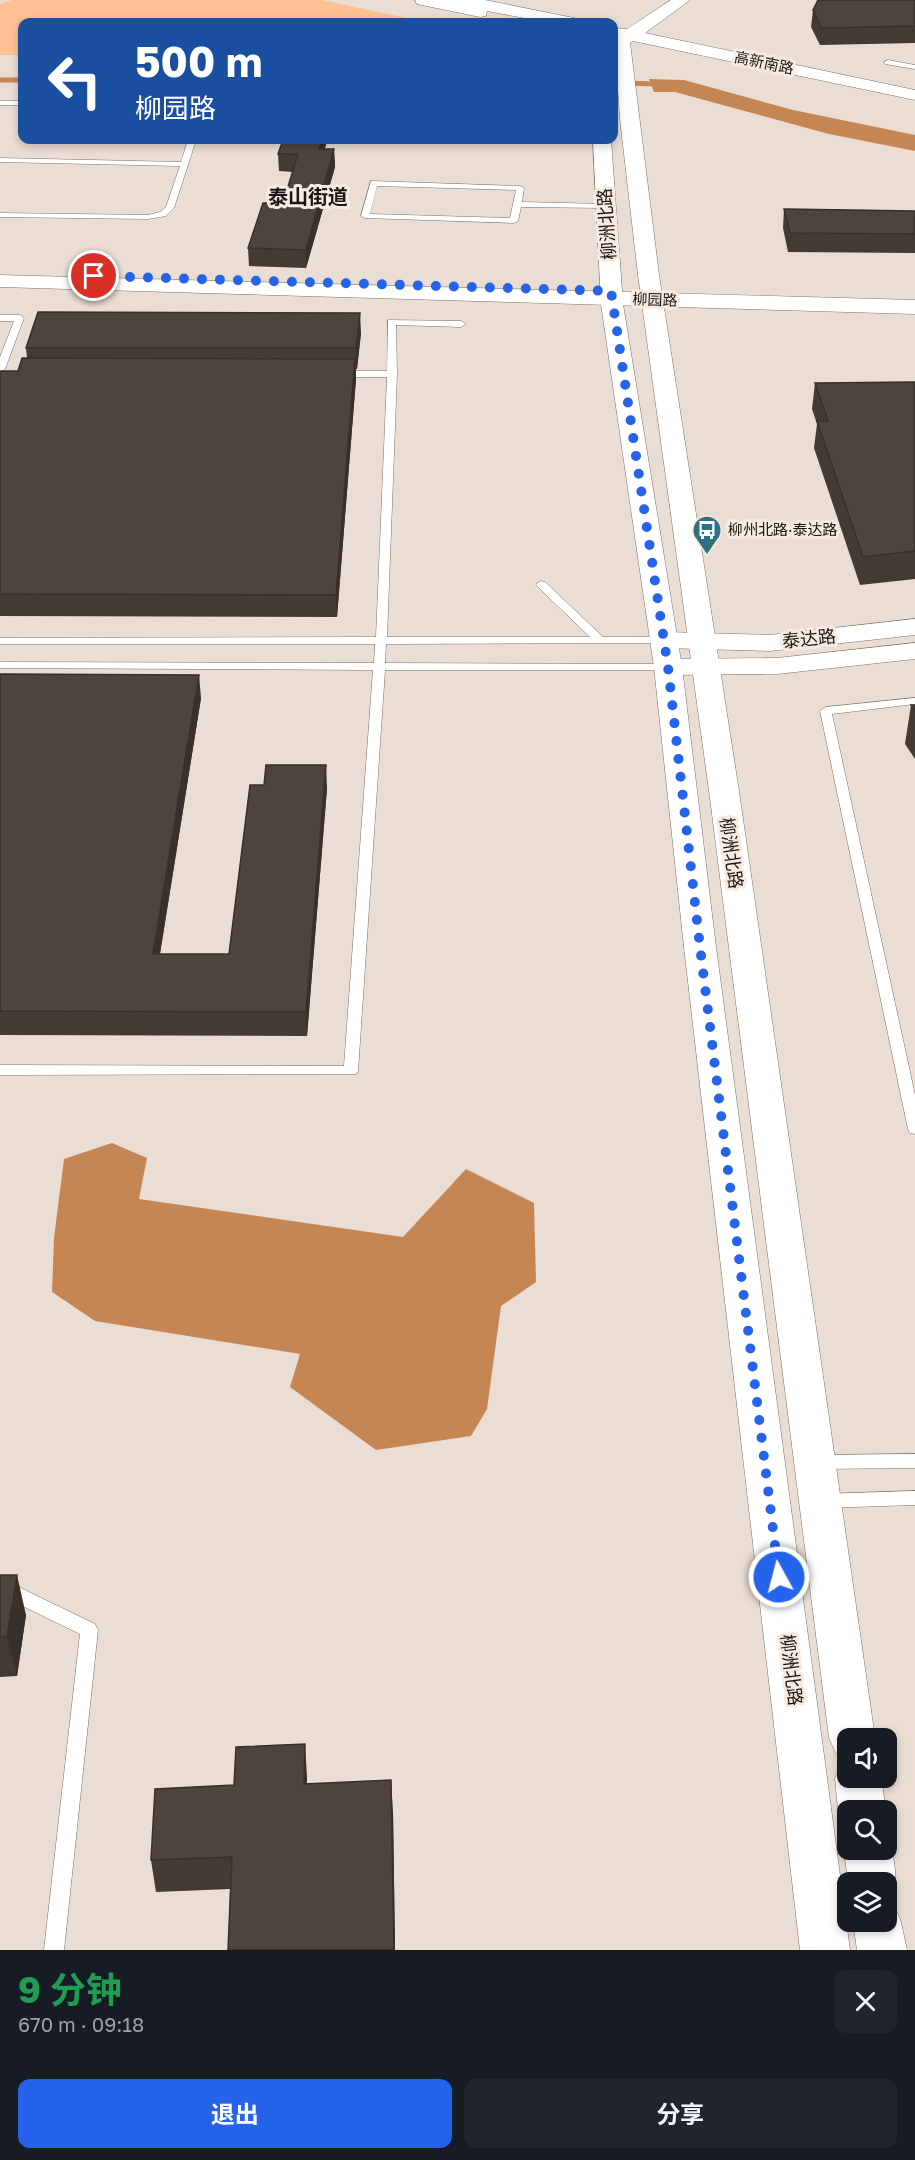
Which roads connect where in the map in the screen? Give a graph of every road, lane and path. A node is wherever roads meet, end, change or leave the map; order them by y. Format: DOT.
graph roads {
  1 [pos="423,0"];
  2 [pos="460,0"];
  3 [pos="682,0"];
  4 [pos="512,18"];
  5 [pos="549,18"];
  6 [pos="618,31"];
  7 [pos="618,31"];
  8 [pos="618,31"];
  9 [pos="618,36"];
  10 [pos="888,62"];
  11 [pos="915,67"];
  12 [pos="915,95"];
  13 [pos="0,103"];
  14 [pos="18,103"];
  15 [pos="915,103"];
  16 [pos="191,144"];
  17 [pos="602,144"];
  18 [pos="0,160"];
  19 [pos="184,164"];
  20 [pos="517,204"];
  21 [pos="606,206"];
  22 [pos="0,215"];
  23 [pos="0,273"];
  24 [pos="0,281"];
  25 [pos="611,295"];
  26 [pos="651,296"];
  27 [pos="915,298"];
  28 [pos="915,307"];
  29 [pos="0,318"];
  30 [pos="461,324"];
  31 [pos="4,372"];
  32 [pos="321,374"];
  33 [pos="392,374"];
  34 [pos="541,584"];
  35 [pos="915,627"];
  36 [pos="381,640"];
  37 [pos="600,640"];
  38 [pos="0,641"];
  39 [pos="915,651"];
  40 [pos="666,653"];
  41 [pos="704,653"];
  42 [pos="0,664"];
  43 [pos="379,666"];
  44 [pos="915,701"];
  45 [pos="0,1070"];
  46 [pos="915,1129"];
  47 [pos="915,1461"];
  48 [pos="815,1462"];
  49 [pos="915,1498"];
  50 [pos="820,1501"];
  51 [pos="0,1586"];
  52 [pos="851,1728"];
  53 [pos="879,1932"];
  54 [pos="54,1950"];
  55 [pos="825,1950"];
  56 [pos="882,1950"];
  1 -- 4 [label="main road"];
  2 -- 5 [label="main road"];
  3 -- 6 [label="main road"];
  7 -- 12 [label="main road, 高新南路"];
  8 -- 15 [label="main road, 高新南路"];
  9 -- 26 [label="main road, 柳洲北路"];
  10 -- 11 [label="lane"];
  13 -- 14 [label="lane"];
  16 -- 19 [label="lane"];
  17 -- 21 [label="main road, 柳洲北路"];
  18 -- 19 [label="lane"];
  19 -- 22 [label="lane"];
  20 -- 20 [label="lane"];
  20 -- 21 [label="lane"];
  21 -- 25 [label="main road, 柳洲北路"];
  23 -- 25 [label="main road, 柳园路"];
  24 -- 25 [label="main road, 柳园路"];
  25 -- 26 [label="main road, 柳园路"];
  25 -- 40 [label="main road, 柳洲北路"];
  26 -- 27 [label="main road, 柳园路"];
  26 -- 28 [label="main road, 柳园路"];
  26 -- 41 [label="main road, 柳洲北路"];
  29 -- 31 [label="lane"];
  30 -- 33 [label="lane"];
  32 -- 33 [label="lane"];
  33 -- 36 [label="lane"];
  34 -- 37 [label="lane"];
  35 -- 41 [label="main road, 泰达路"];
  36 -- 37 [label="lane"];
  36 -- 38 [label="lane"];
  36 -- 43 [label="lane"];
  37 -- 40 [label="lane"];
  39 -- 41 [label="main road, 泰达路"];
  40 -- 41 [label="main road"];
  40 -- 43 [label="lane"];
  40 -- 55 [label="main road, 柳洲北路"];
  41 -- 48 [label="main road, 柳洲北路"];
  42 -- 43 [label="lane"];
  43 -- 45 [label="lane"];
  44 -- 46 [label="lane"];
  47 -- 48 [label="lane"];
  48 -- 50 [label="main road, 柳洲北路"];
  49 -- 50 [label="lane"];
  50 -- 52 [label="main road, 柳洲北路"];
  51 -- 54 [label="lane"];
  53 -- 56 [label="main road"];
}
